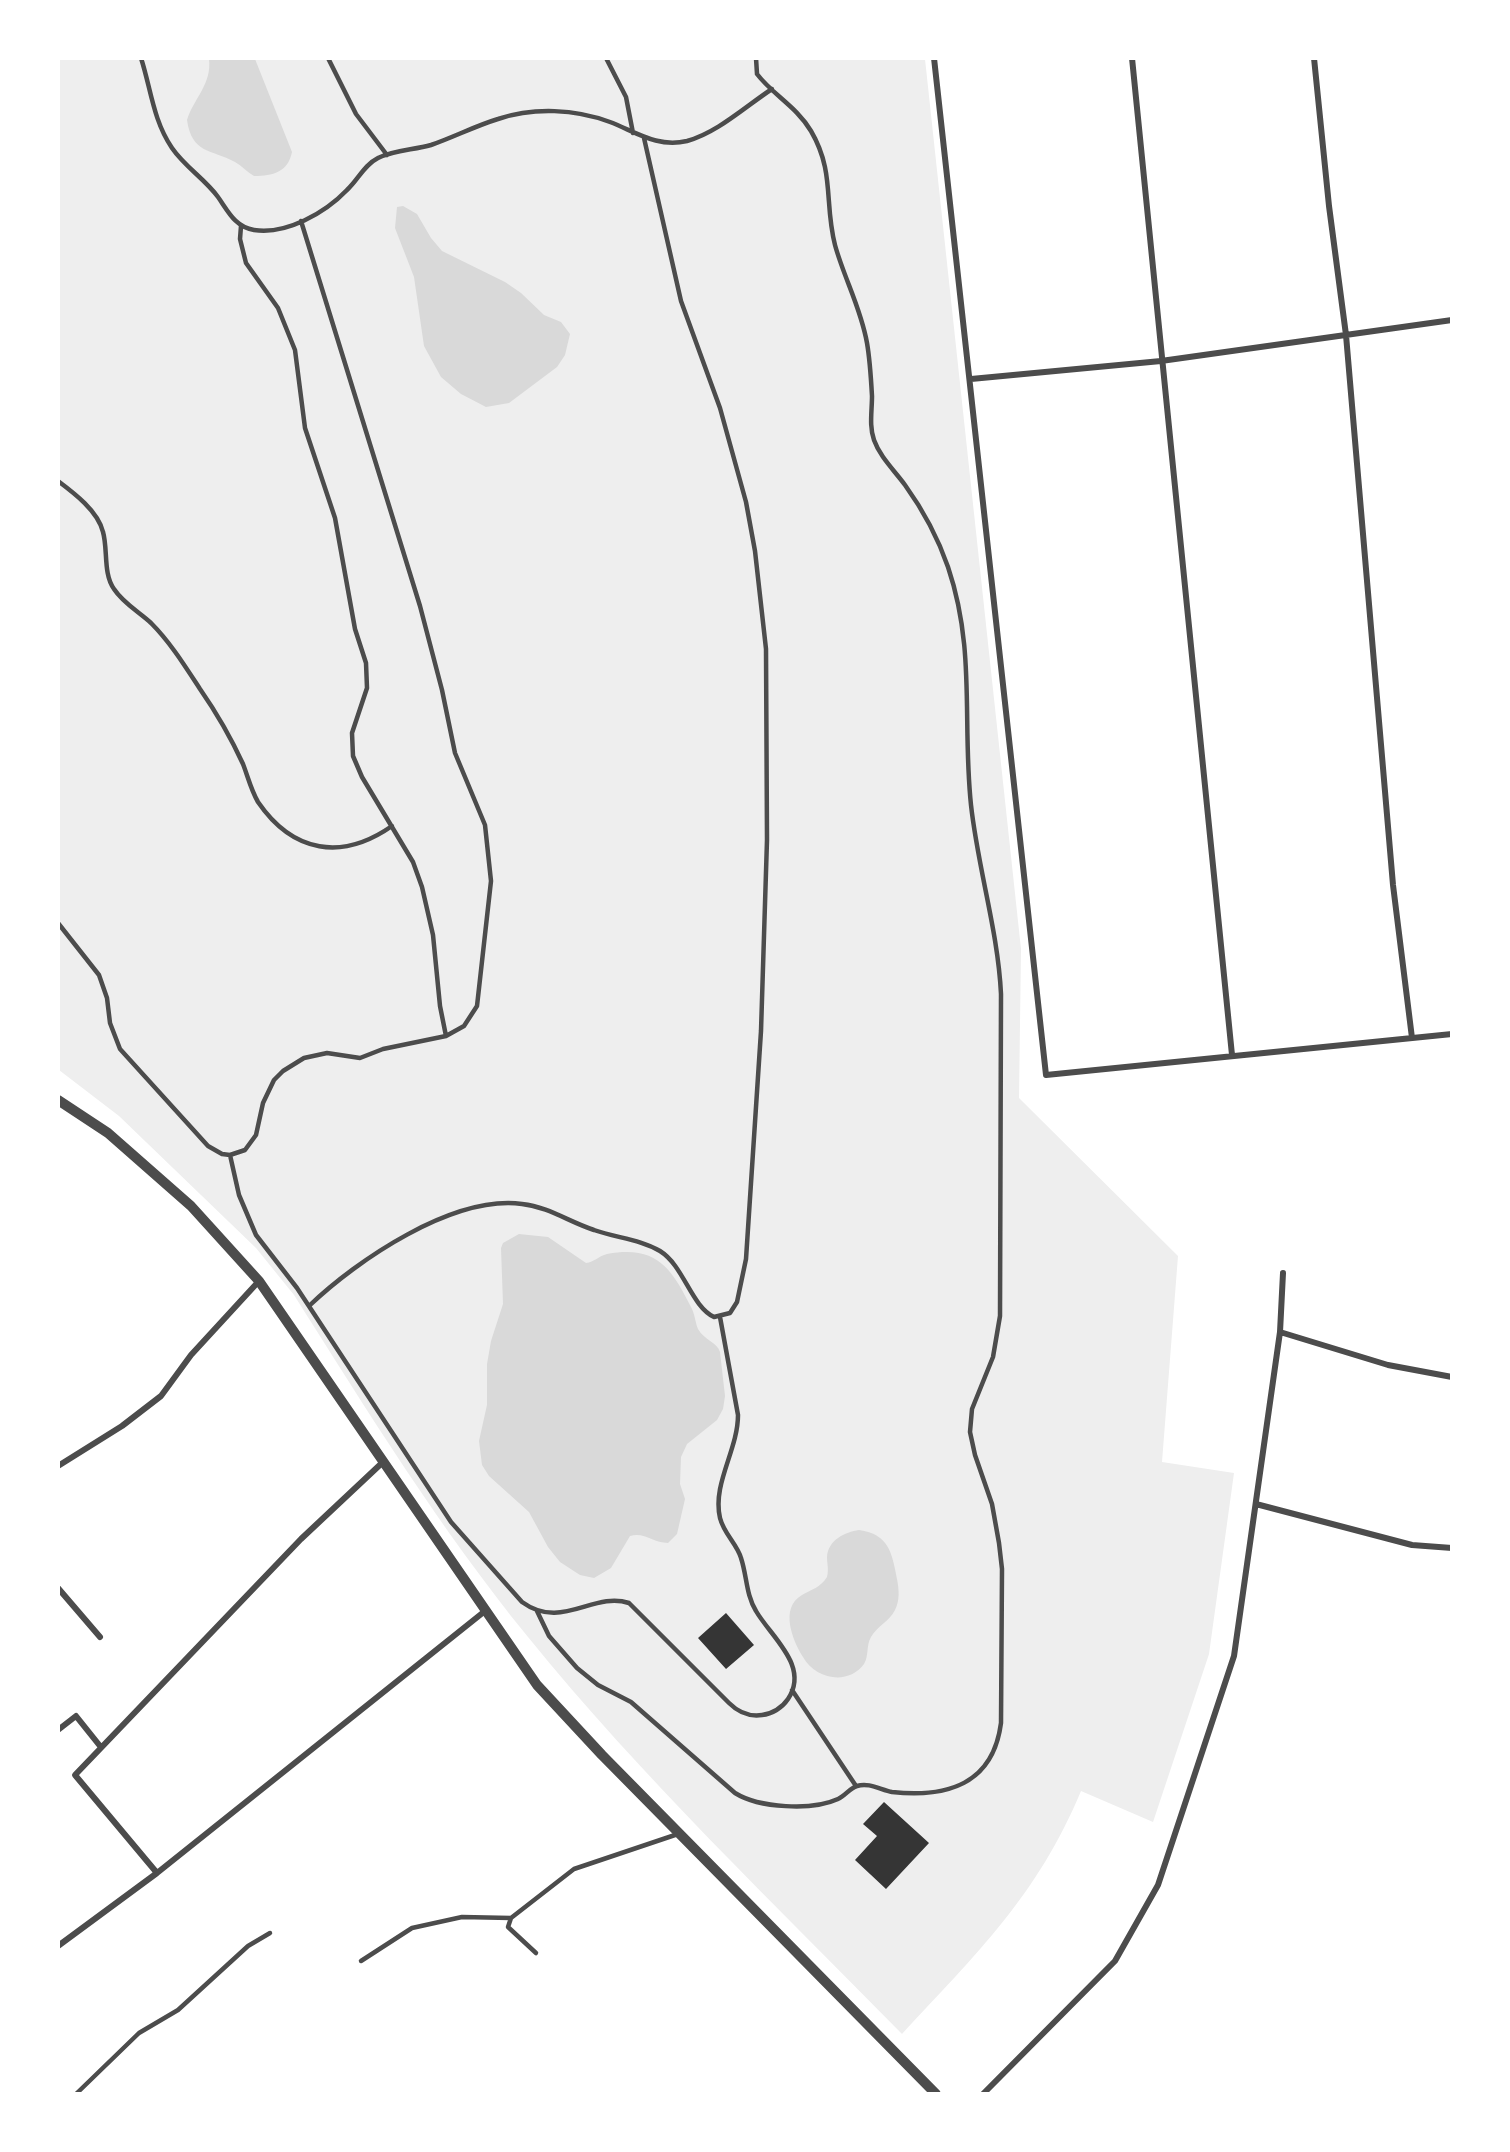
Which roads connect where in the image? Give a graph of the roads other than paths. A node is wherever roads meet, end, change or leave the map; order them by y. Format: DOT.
graph roads {
  1 [pos="141,58"];
  2 [pos="328,58"];
  3 [pos="606,58"];
  4 [pos="756,58"];
  5 [pos="934,58"];
  6 [pos="1132,58"];
  7 [pos="1314,58"];
  8 [pos="772,89"];
  9 [pos="633,133"];
  10 [pos="644,138"];
  11 [pos="387,155"];
  12 [pos="301,221"];
  13 [pos="241,226"];
  14 [pos="1452,320"];
  15 [pos="1346,335"];
  16 [pos="1161,361"];
  17 [pos="971,379"];
  18 [pos="58,481"];
  19 [pos="392,826"];
  20 [pos="58,922"];
  21 [pos="1452,1034"];
  22 [pos="446,1035"];
  23 [pos="1412,1038"];
  24 [pos="1233,1055"];
  25 [pos="61,1106"];
  26 [pos="230,1155"];
  27 [pos="1283,1273"];
  28 [pos="260,1281"];
  29 [pos="309,1306"];
  30 [pos="720,1317"];
  31 [pos="1280,1332"];
  32 [pos="1452,1377"];
  33 [pos="383,1462"];
  34 [pos="58,1466"];
  35 [pos="1256,1504"];
  36 [pos="1452,1548"];
  37 [pos="58,1588"];
  38 [pos="484,1611"];
  39 [pos="537,1611"];
  40 [pos="100,1637"];
  41 [pos="792,1690"];
  42 [pos="58,1730"];
  43 [pos="100,1746"];
  44 [pos="856,1786"];
  45 [pos="681,1833"];
  46 [pos="157,1873"];
  47 [pos="511,1918"];
  48 [pos="270,1933"];
  49 [pos="58,1946"];
  50 [pos="536,1953"];
  51 [pos="362,1961"];
  52 [pos="76,2094"];
  53 [pos="936,2094"];
  54 [pos="983,2094"];
  1 -- 13 [label="lane"];
  2 -- 11 [label="lane"];
  3 -- 9 [label="lane"];
  4 -- 8 [label="lane"];
  5 -- 17 [label="street"];
  6 -- 16 [label="street"];
  7 -- 15 [label="street"];
  8 -- 10 [label="lane"];
  8 -- 44 [label="lane"];
  9 -- 10 [label="lane"];
  9 -- 11 [label="lane"];
  10 -- 30 [label="lane"];
  11 -- 12 [label="lane"];
  12 -- 13 [label="lane"];
  12 -- 22 [label="lane"];
  13 -- 19 [label="lane"];
  14 -- 15 [label="street"];
  15 -- 16 [label="street"];
  15 -- 23 [label="street"];
  16 -- 17 [label="street"];
  16 -- 24 [label="street"];
  17 -- 24 [label="street"];
  18 -- 19 [label="lane"];
  19 -- 22 [label="lane"];
  20 -- 26 [label="lane"];
  21 -- 23 [label="street"];
  22 -- 26 [label="lane"];
  23 -- 24 [label="street"];
  25 -- 28 [label="street"];
  26 -- 29 [label="lane"];
  27 -- 31 [label="street"];
  28 -- 33 [label="street"];
  28 -- 34 [label="street"];
  29 -- 30 [label="lane"];
  29 -- 39 [label="lane"];
  30 -- 41 [label="lane"];
  31 -- 32 [label="street"];
  31 -- 35 [label="street"];
  33 -- 38 [label="street"];
  33 -- 43 [label="street"];
  35 -- 36 [label="street"];
  35 -- 54 [label="street"];
  37 -- 40 [label="street"];
  38 -- 45 [label="street"];
  38 -- 46 [label="street"];
  39 -- 41 [label="lane"];
  39 -- 44 [label="lane"];
  41 -- 44 [label="lane"];
  42 -- 43 [label="street"];
  43 -- 46 [label="street"];
  45 -- 47 [label="lane"];
  45 -- 53 [label="street"];
  46 -- 49 [label="street"];
  47 -- 50 [label="lane"];
  47 -- 51 [label="lane"];
  48 -- 52 [label="lane"];
}
